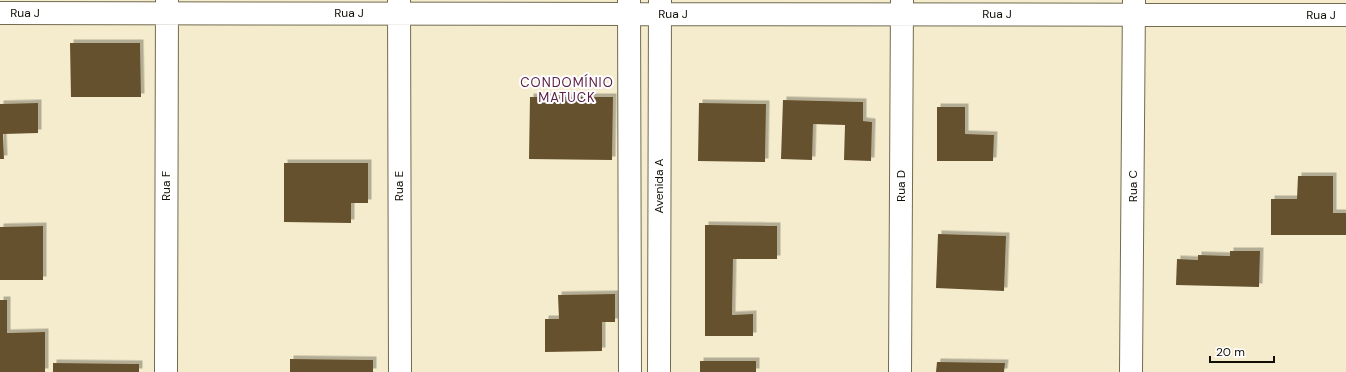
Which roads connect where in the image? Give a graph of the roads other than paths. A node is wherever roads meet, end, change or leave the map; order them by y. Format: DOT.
graph roads {
  1 [pos="167,7"];
  2 [pos="399,7"];
  3 [pos="629,7"];
  4 [pos="660,7"];
  5 [pos="902,7"];
  6 [pos="1134,7"];
  7 [pos="0,13"];
  8 [pos="1346,15"];
  9 [pos="166,372"];
  10 [pos="400,372"];
  11 [pos="630,372"];
  12 [pos="659,372"];
  13 [pos="900,372"];
  14 [pos="1132,372"];
  1 -- 2 [label="street, Rua J"];
  1 -- 7 [label="street, Rua J"];
  1 -- 9 [label="street, Rua F"];
  2 -- 3 [label="street, Rua J"];
  2 -- 10 [label="street, Rua E"];
  3 -- 4 [label="street, Rua J"];
  3 -- 11 [label="street"];
  4 -- 5 [label="street, Rua J"];
  4 -- 12 [label="street, Avenida A"];
  5 -- 6 [label="street, Rua J"];
  5 -- 13 [label="street, Rua D"];
  6 -- 8 [label="street, Rua J"];
  6 -- 14 [label="street, Rua C"];
}
